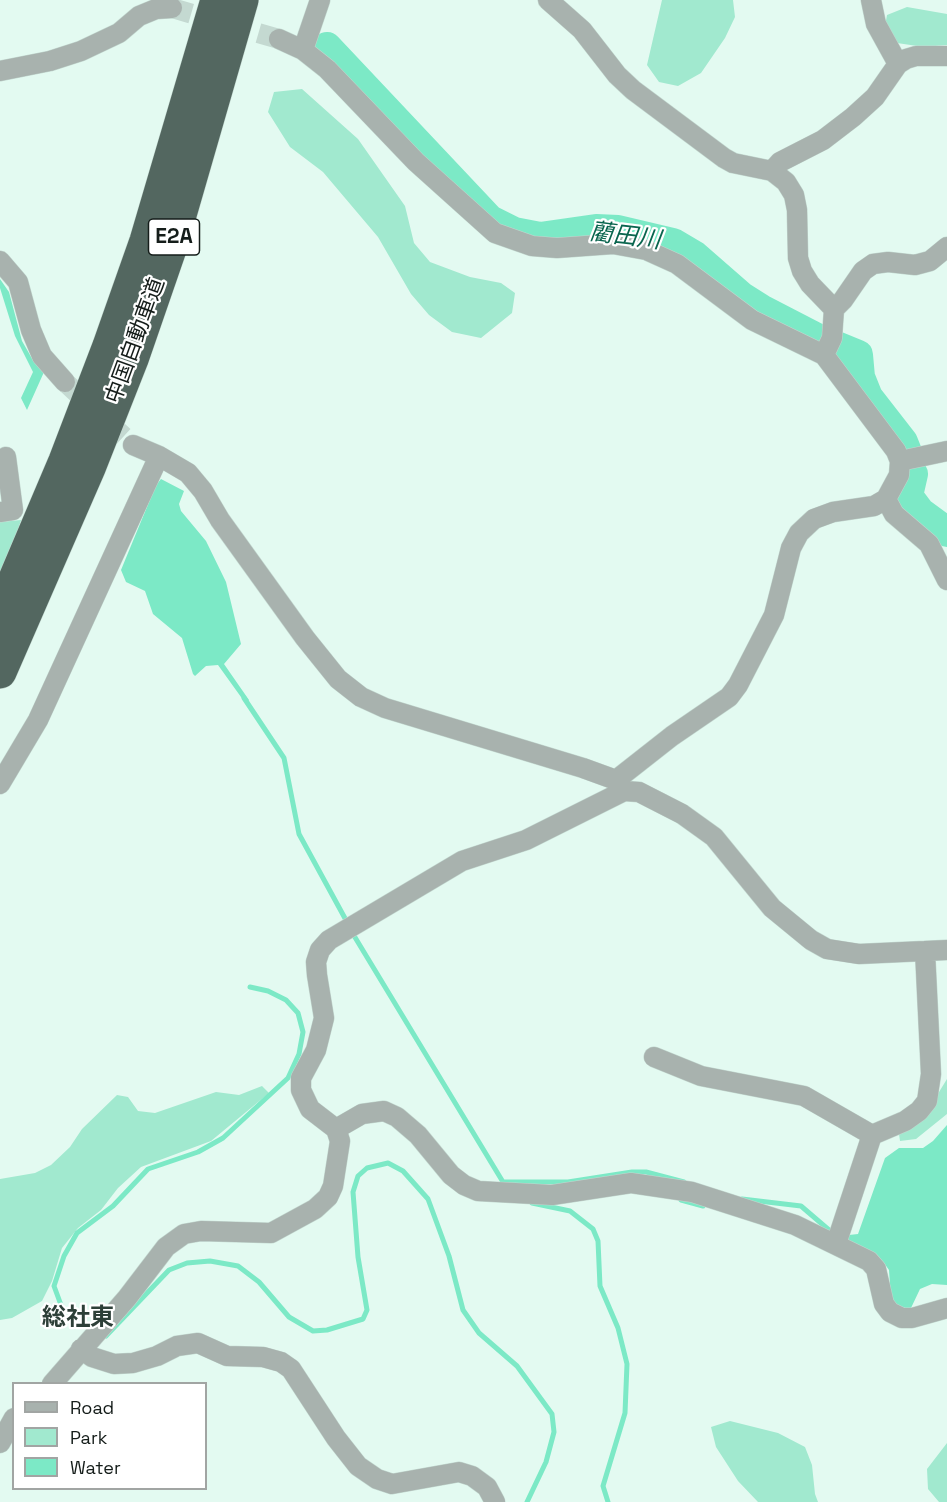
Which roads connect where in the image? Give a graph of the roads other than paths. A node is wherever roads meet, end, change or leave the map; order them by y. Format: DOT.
graph roads {
  1 [pos="217,0"];
  2 [pos="242,0"];
  3 [pos="320,0"];
  4 [pos="548,0"];
  5 [pos="871,0"];
  6 [pos="160,6"];
  7 [pos="279,39"];
  8 [pos="303,50"];
  9 [pos="947,56"];
  10 [pos="898,64"];
  11 [pos="0,71"];
  12 [pos="772,171"];
  13 [pos="947,247"];
  14 [pos="0,261"];
  15 [pos="834,309"];
  16 [pos="828,347"];
  17 [pos="65,382"];
  18 [pos="133,445"];
  19 [pos="947,451"];
  20 [pos="159,456"];
  21 [pos="6,457"];
  22 [pos="900,461"];
  23 [pos="886,499"];
  24 [pos="0,512"];
  25 [pos="947,580"];
  26 [pos="0,614"];
  27 [pos="0,672"];
  28 [pos="0,784"];
  29 [pos="620,785"];
  30 [pos="947,950"];
  31 [pos="925,951"];
  32 [pos="654,1057"];
  33 [pos="336,1129"];
  34 [pos="872,1135"];
  35 [pos="836,1244"];
  36 [pos="947,1308"];
  37 [pos="81,1349"];
  38 [pos="53,1382"];
  39 [pos="12,1422"];
  40 [pos="0,1443"];
  41 [pos="495,1502"];
  1 -- 26 [label="highway, 中国自動車道 / E2A"];
  2 -- 27 [label="highway, 中国自動車道 / E2A"];
  3 -- 8 [label="street"];
  4 -- 12 [label="street"];
  5 -- 10 [label="street"];
  6 -- 11 [label="street"];
  7 -- 8 [label="street"];
  8 -- 16 [label="street"];
  9 -- 10 [label="street"];
  10 -- 12 [label="street"];
  12 -- 15 [label="street"];
  13 -- 15 [label="street"];
  14 -- 17 [label="street"];
  15 -- 16 [label="street"];
  16 -- 22 [label="street"];
  18 -- 20 [label="street"];
  19 -- 22 [label="street"];
  20 -- 28 [label="street"];
  20 -- 29 [label="street"];
  21 -- 24 [label="street"];
  22 -- 23 [label="street"];
  23 -- 25 [label="street"];
  23 -- 29 [label="street"];
  29 -- 31 [label="street"];
  29 -- 33 [label="street"];
  30 -- 31 [label="street"];
  31 -- 34 [label="street"];
  32 -- 34 [label="street"];
  33 -- 35 [label="street"];
  33 -- 37 [label="street"];
  34 -- 35 [label="street"];
  35 -- 36 [label="street"];
  37 -- 38 [label="street"];
  37 -- 41 [label="street"];
  39 -- 40 [label="street"];
}
